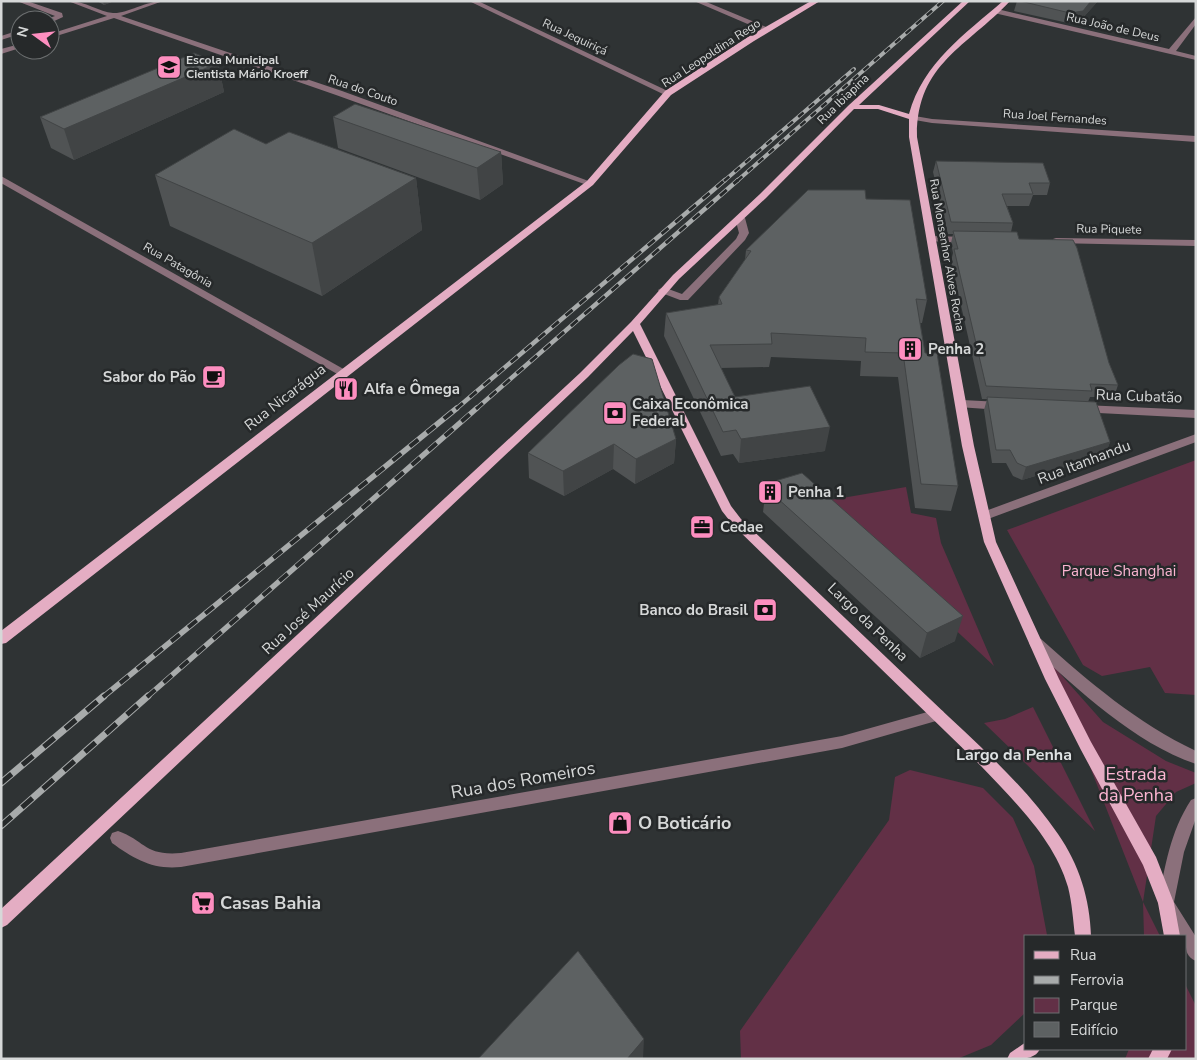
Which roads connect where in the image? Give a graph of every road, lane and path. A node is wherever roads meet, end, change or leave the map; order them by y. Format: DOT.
graph roads {
  1 [pos="20,1"];
  2 [pos="71,1"];
  3 [pos="160,1"];
  4 [pos="472,1"];
  5 [pos="697,1"];
  6 [pos="817,1"];
  7 [pos="967,1"];
  8 [pos="1007,1"];
  9 [pos="45,10"];
  10 [pos="996,11"];
  11 [pos="114,16"];
  12 [pos="1196,19"];
  13 [pos="767,30"];
  14 [pos="60,33"];
  15 [pos="1171,52"];
  16 [pos="1196,58"];
  17 [pos="668,93"];
  18 [pos="852,107"];
  19 [pos="912,117"];
  20 [pos="1196,139"];
  21 [pos="1,179"];
  22 [pos="590,183"];
  23 [pos="740,218"];
  24 [pos="931,239"];
  25 [pos="979,240"];
  26 [pos="1048,240"];
  27 [pos="1196,243"];
  28 [pos="663,290"];
  29 [pos="635,324"];
  30 [pos="343,373"];
  31 [pos="962,404"];
  32 [pos="1012,406"];
  33 [pos="1071,409"];
  34 [pos="1196,414"];
  35 [pos="1196,438"];
  36 [pos="984,516"];
  37 [pos="1,639"];
  38 [pos="1036,643"];
  39 [pos="938,715"];
  40 [pos="1196,758"];
  41 [pos="1196,805"];
  42 [pos="118,838"];
  43 [pos="1166,903"];
  44 [pos="1,920"];
  45 [pos="1083,935"];
  46 [pos="1172,935"];
  47 [pos="1185,935"];
  48 [pos="1187,938"];
  49 [pos="1196,953"];
  50 [pos="1030,1050"];
  51 [pos="1016,1059"];
  1 -- 9 [label="street"];
  2 -- 11 [label="street, Rua do Couto"];
  3 -- 11 [label="street"];
  4 -- 17 [label="street, Rua Jequiriçá"];
  5 -- 13 [label="street"];
  6 -- 13 [label="main road, Rua Leopoldina Rego"];
  7 -- 18 [label="main road, Rua Ibiapina"];
  8 -- 10 [label="main road"];
  10 -- 15 [label="street, Rua João de Deus"];
  10 -- 19 [label="main road, Rua Monsenhor Alves Rocha"];
  11 -- 14 [label="street"];
  11 -- 22 [label="street, Rua do Couto"];
  12 -- 15 [label="street"];
  13 -- 17 [label="main road, Rua Leopoldina Rego"];
  15 -- 16 [label="street, Rua João de Deus"];
  17 -- 22 [label="main road, Rua Leopoldina Rego"];
  18 -- 19 [label="main road"];
  18 -- 23 [label="main road, Rua Ibiapina"];
  19 -- 20 [label="street, Rua Joel Fernandes"];
  19 -- 24 [label="main road, Rua Monsenhor Alves Rocha"];
  21 -- 30 [label="street, Rua Patagônia"];
  22 -- 30 [label="main road, Rua Nicarágua"];
  23 -- 28 [label="main road, Rua Ibiapina"];
  23 -- 28 [label="street"];
  24 -- 25 [label="street"];
  24 -- 31 [label="main road, Rua Monsenhor Alves Rocha"];
  26 -- 27 [label="street, Rua Piquete"];
  28 -- 29 [label="main road, Rua Ibiapina"];
  29 -- 39 [label="main road, Largo da Penha"];
  29 -- 44 [label="main road, Rua José Maurício"];
  30 -- 37 [label="main road, Rua Nicarágua"];
  31 -- 32 [label="street"];
  31 -- 36 [label="main road, Rua Monsenhor Alves Rocha"];
  33 -- 34 [label="street, Rua Cubatão"];
  35 -- 36 [label="street, Rua Itanhandu"];
  36 -- 38 [label="main road"];
  38 -- 40 [label="street"];
  38 -- 43 [label="main road"];
  39 -- 42 [label="street, Rua dos Romeiros"];
  39 -- 45 [label="main road, Largo da Penha"];
  41 -- 43 [label="street"];
  43 -- 46 [label="main road"];
  43 -- 47 [label="street"];
  48 -- 49 [label="street"];
  50 -- 51 [label="main road"];
}
